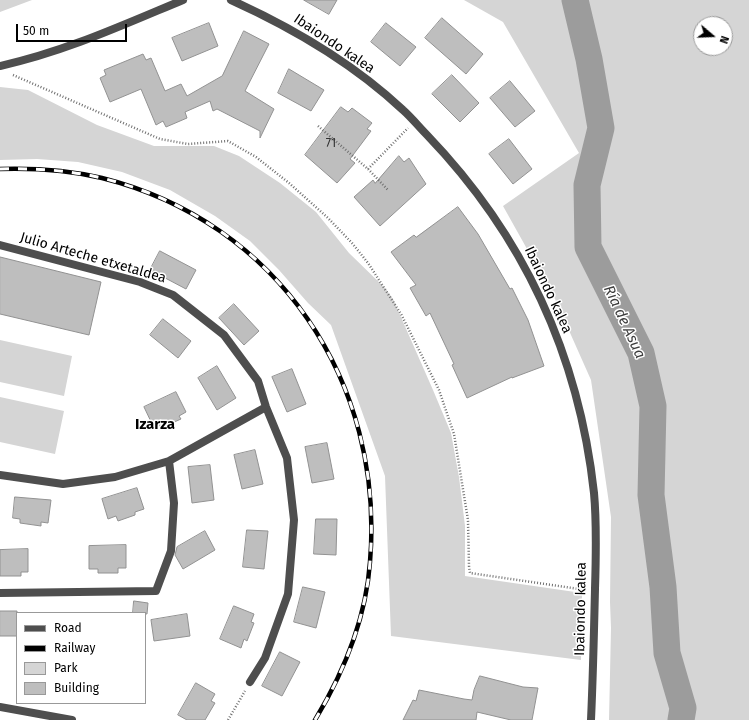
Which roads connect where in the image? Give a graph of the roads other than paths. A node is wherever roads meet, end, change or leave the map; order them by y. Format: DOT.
graph roads {
  1 [pos="183,0"];
  2 [pos="231,0"];
  3 [pos="3,65"];
  4 [pos="0,245"];
  5 [pos="266,407"];
  6 [pos="169,462"];
  7 [pos="0,475"];
  8 [pos="0,593"];
  9 [pos="250,682"];
  10 [pos="0,707"];
  11 [pos="72,720"];
  12 [pos="591,720"];
  1 -- 3 [label="street"];
  2 -- 12 [label="street, Ibaiondo kalea"];
  4 -- 5 [label="street, Julio Arteche etxetaldea"];
  5 -- 6 [label="street"];
  5 -- 9 [label="street, Julio Arteche etxetaldea"];
  6 -- 7 [label="street"];
  6 -- 8 [label="street"];
  10 -- 11 [label="street"];
}
